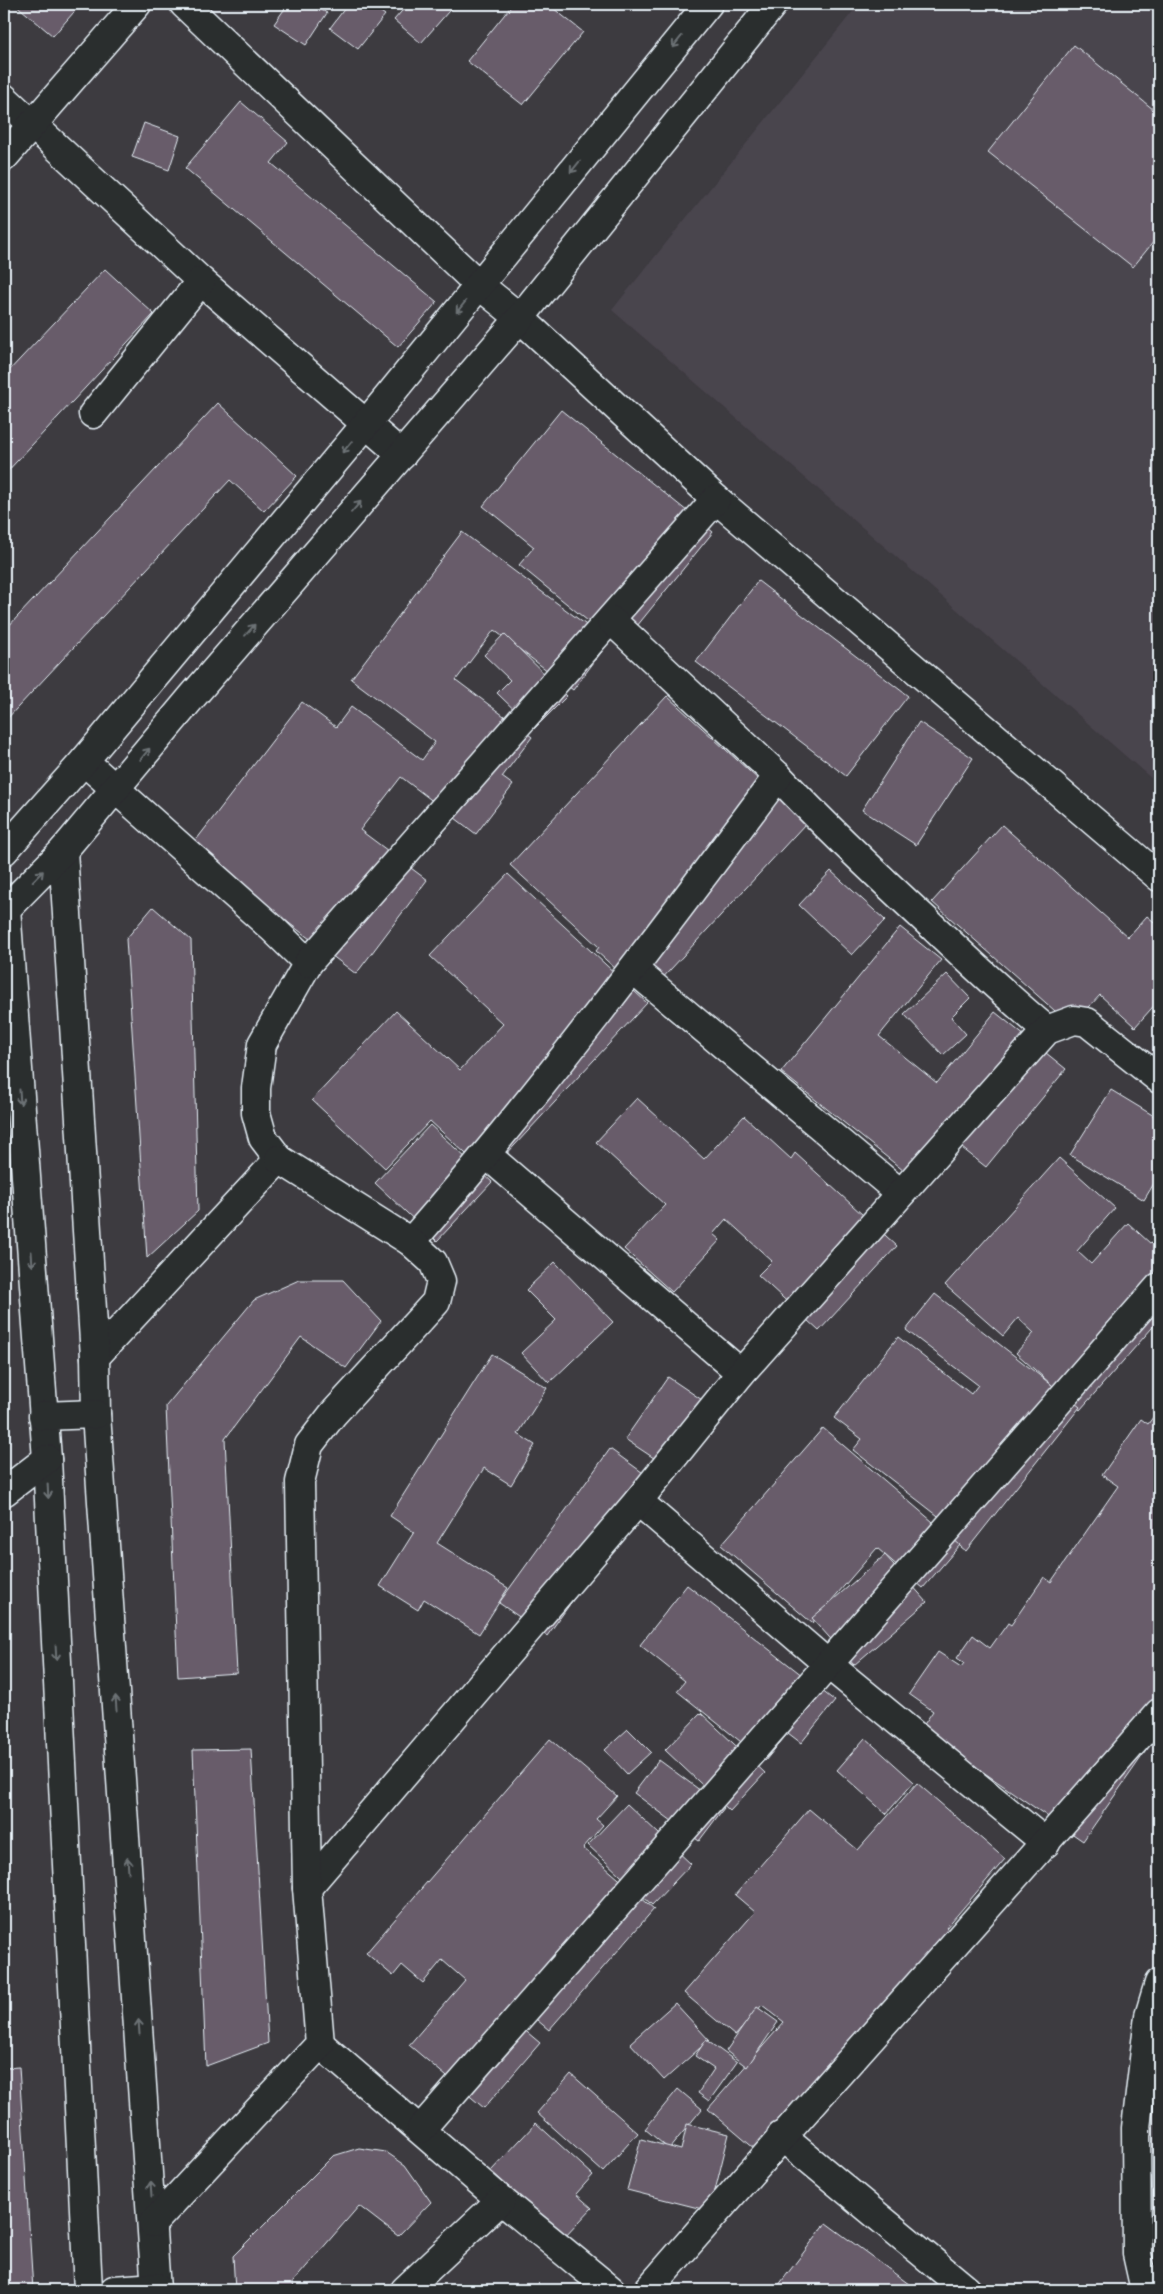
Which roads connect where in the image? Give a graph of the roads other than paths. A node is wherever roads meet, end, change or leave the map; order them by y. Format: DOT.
graph roads {
  1 [pos="137,4"];
  2 [pos="184,4"];
  3 [pos="708,4"];
  4 [pos="773,4"];
  5 [pos="4,98"];
  6 [pos="30,124"];
  7 [pos="4,157"];
  8 [pos="201,281"];
  9 [pos="478,285"];
  10 [pos="520,318"];
  11 [pos="93,414"];
  12 [pos="366,424"];
  13 [pos="402,455"];
  14 [pos="716,499"];
  15 [pos="611,620"];
  16 [pos="84,761"];
  17 [pos="778,776"];
  18 [pos="116,789"];
  19 [pos="4,851"];
  20 [pos="63,851"];
  21 [pos="1159,877"];
  22 [pos="5,910"];
  23 [pos="308,963"];
  24 [pos="633,969"];
  25 [pos="1047,1030"];
  26 [pos="1159,1079"];
  27 [pos="487,1155"];
  28 [pos="279,1159"];
  29 [pos="900,1193"];
  30 [pos="411,1242"];
  31 [pos="1159,1287"];
  32 [pos="95,1357"];
  33 [pos="741,1373"];
  34 [pos="96,1414"];
  35 [pos="43,1416"];
  36 [pos="47,1458"];
  37 [pos="4,1492"];
  38 [pos="638,1501"];
  39 [pos="829,1665"];
  40 [pos="1159,1713"];
  41 [pos="1046,1842"];
  42 [pos="307,1888"];
  43 [pos="1159,1983"];
  44 [pos="320,2044"];
  45 [pos="420,2129"];
  46 [pos="782,2136"];
  47 [pos="500,2200"];
  48 [pos="153,2223"];
  49 [pos="956,2287"];
  50 [pos="156,2288"];
  51 [pos="88,2290"];
  52 [pos="114,2290"];
  53 [pos="405,2290"];
  54 [pos="611,2290"];
  55 [pos="648,2290"];
  56 [pos="1145,2290"];
  1 -- 6 [label="street"];
  2 -- 9 [label="street"];
  3 -- 9 [label="street, one-way"];
  4 -- 10 [label="street"];
  5 -- 6 [label="street"];
  6 -- 7 [label="street"];
  6 -- 8 [label="street"];
  8 -- 11 [label="street"];
  8 -- 12 [label="street"];
  9 -- 10 [label="street"];
  9 -- 12 [label="street, one-way"];
  10 -- 13 [label="street"];
  10 -- 14 [label="street"];
  12 -- 13 [label="street"];
  12 -- 16 [label="street, one-way"];
  18 -- 13 [label="street, one-way"];
  14 -- 15 [label="street"];
  14 -- 21 [label="street"];
  15 -- 17 [label="street"];
  15 -- 23 [label="street"];
  16 -- 18 [label="street"];
  16 -- 19 [label="street"];
  17 -- 24 [label="street"];
  17 -- 25 [label="street"];
  18 -- 20 [label="street"];
  18 -- 23 [label="street"];
  22 -- 20 [label="street, one-way"];
  20 -- 32 [label="street"];
  22 -- 35 [label="street, one-way"];
  23 -- 28 [label="street"];
  24 -- 27 [label="street"];
  24 -- 29 [label="street"];
  25 -- 26 [label="street"];
  25 -- 29 [label="street"];
  27 -- 30 [label="street"];
  27 -- 33 [label="street"];
  28 -- 30 [label="street"];
  28 -- 32 [label="street"];
  29 -- 33 [label="street"];
  30 -- 42 [label="street"];
  31 -- 39 [label="street"];
  32 -- 34 [label="street"];
  33 -- 38 [label="street"];
  34 -- 35 [label="street"];
  48 -- 34 [label="street, one-way"];
  35 -- 36 [label="street"];
  36 -- 37 [label="street"];
  36 -- 51 [label="street, one-way"];
  38 -- 39 [label="street"];
  38 -- 42 [label="street"];
  39 -- 41 [label="street"];
  39 -- 45 [label="street"];
  40 -- 41 [label="street"];
  41 -- 46 [label="street"];
  42 -- 44 [label="street"];
  43 -- 56 [label="street"];
  44 -- 45 [label="street"];
  44 -- 48 [label="street"];
  45 -- 47 [label="street"];
  46 -- 49 [label="street"];
  46 -- 55 [label="street"];
  47 -- 53 [label="street"];
  47 -- 54 [label="street"];
  48 -- 50 [label="street"];
  50 -- 52 [label="street"];
}
